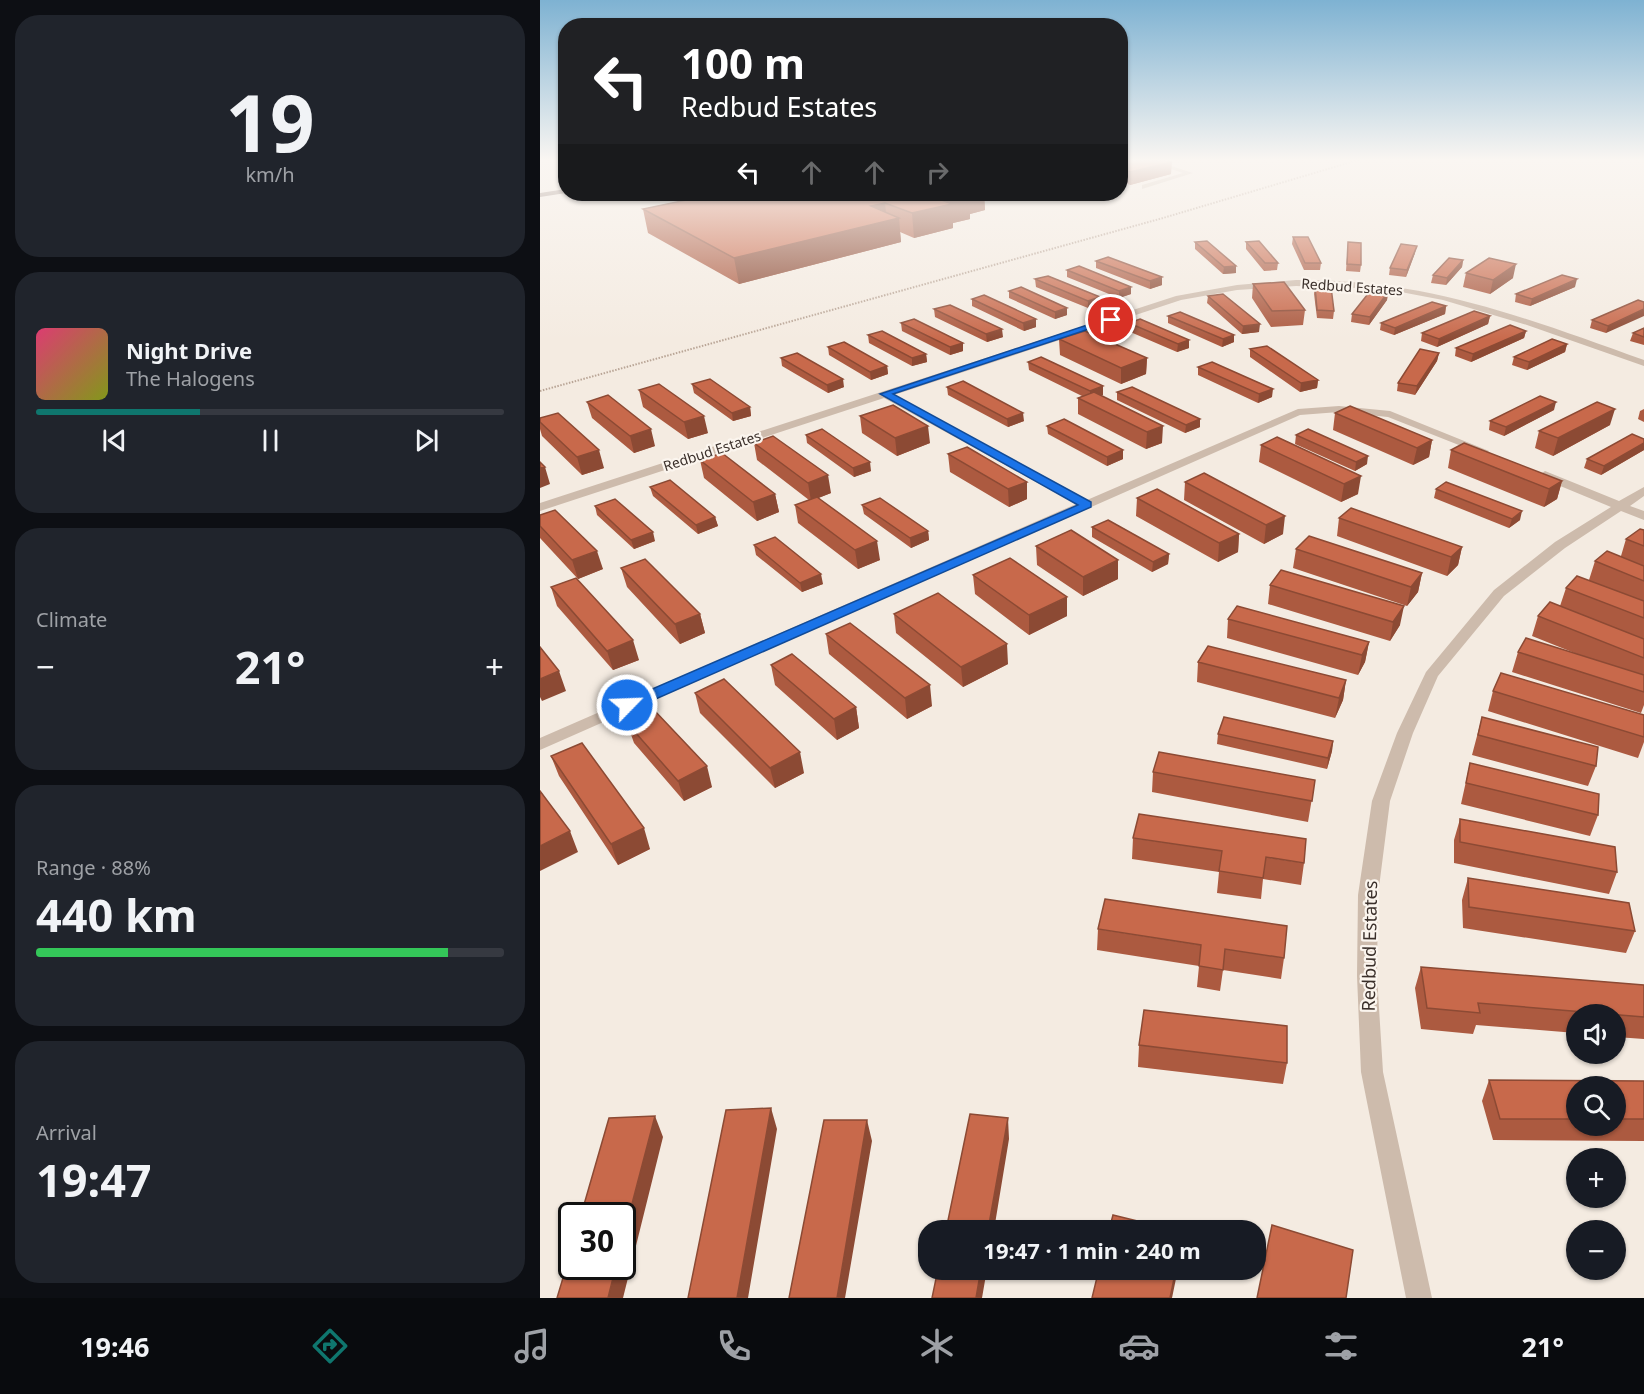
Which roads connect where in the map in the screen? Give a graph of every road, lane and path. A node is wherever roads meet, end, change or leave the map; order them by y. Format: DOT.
graph roads {
  1 [pos="1154,221"];
  2 [pos="1644,363"];
  3 [pos="540,391"];
  4 [pos="885,394"];
  5 [pos="1500,458"];
  6 [pos="1533,471"];
  7 [pos="1644,491"];
  8 [pos="1087,505"];
  9 [pos="1621,506"];
  10 [pos="540,507"];
  11 [pos="1644,516"];
  12 [pos="540,744"];
  13 [pos="1419,1298"];
  1 -- 3 [label="path"];
  2 -- 4 [label="street, Redbud Estates"];
  4 -- 8 [label="street"];
  4 -- 10 [label="street, Redbud Estates"];
  5 -- 8 [label="street"];
  6 -- 9 [label="street"];
  7 -- 9 [label="street, Redbud Estates"];
  8 -- 12 [label="street"];
  9 -- 11 [label="street"];
  9 -- 13 [label="street, Redbud Estates"];
}
